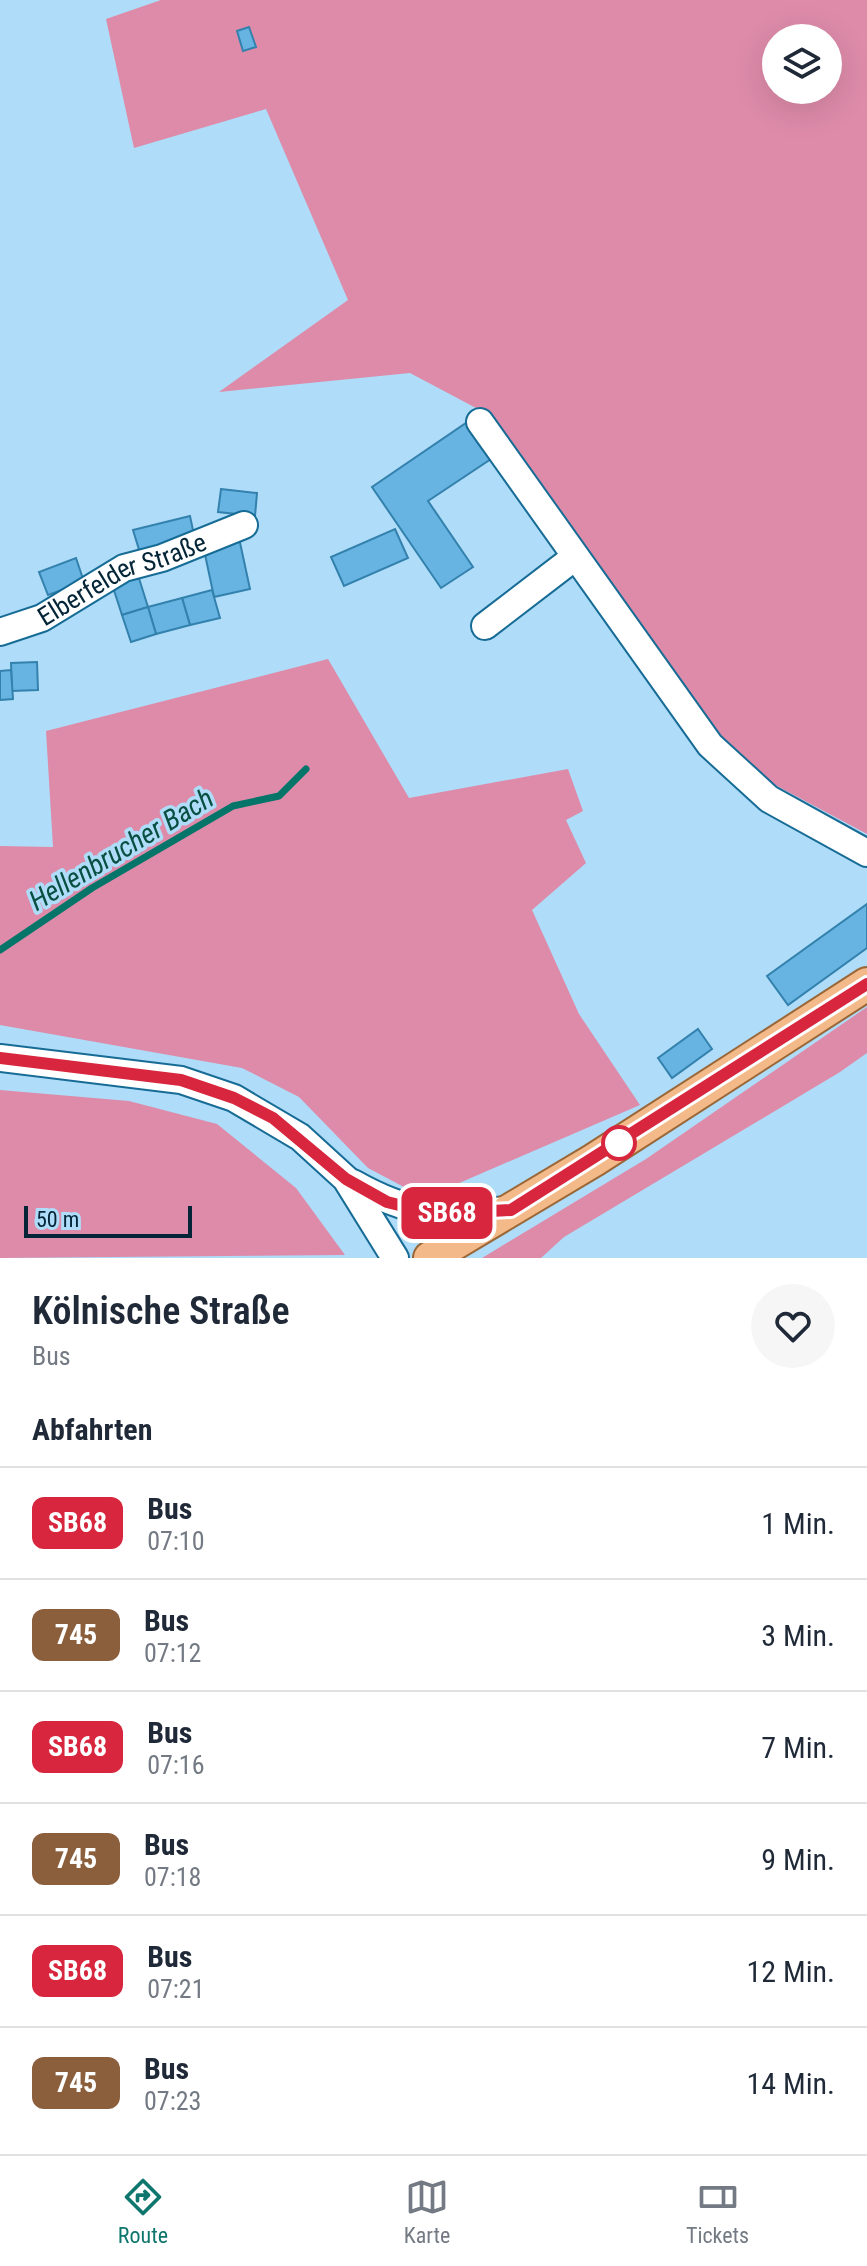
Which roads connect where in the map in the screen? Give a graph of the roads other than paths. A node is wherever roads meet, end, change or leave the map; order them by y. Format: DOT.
graph roads {
  1 [pos="480,422"];
  2 [pos="244,525"];
  3 [pos="575,557"];
  4 [pos="485,626"];
  5 [pos="0,632"];
  6 [pos="867,853"];
  7 [pos="867,984"];
  8 [pos="0,1058"];
  9 [pos="346,1179"];
  10 [pos="511,1210"];
  11 [pos="395,1258"];
  12 [pos="430,1258"];
  1 -- 3 [label="street"];
  2 -- 5 [label="street, Elberfelder Straße"];
  3 -- 4 [label="street"];
  3 -- 6 [label="street"];
  7 -- 10 [label="main road"];
  8 -- 9 [label="street"];
  9 -- 10 [label="street"];
  9 -- 11 [label="street"];
  10 -- 12 [label="main road"];
}
